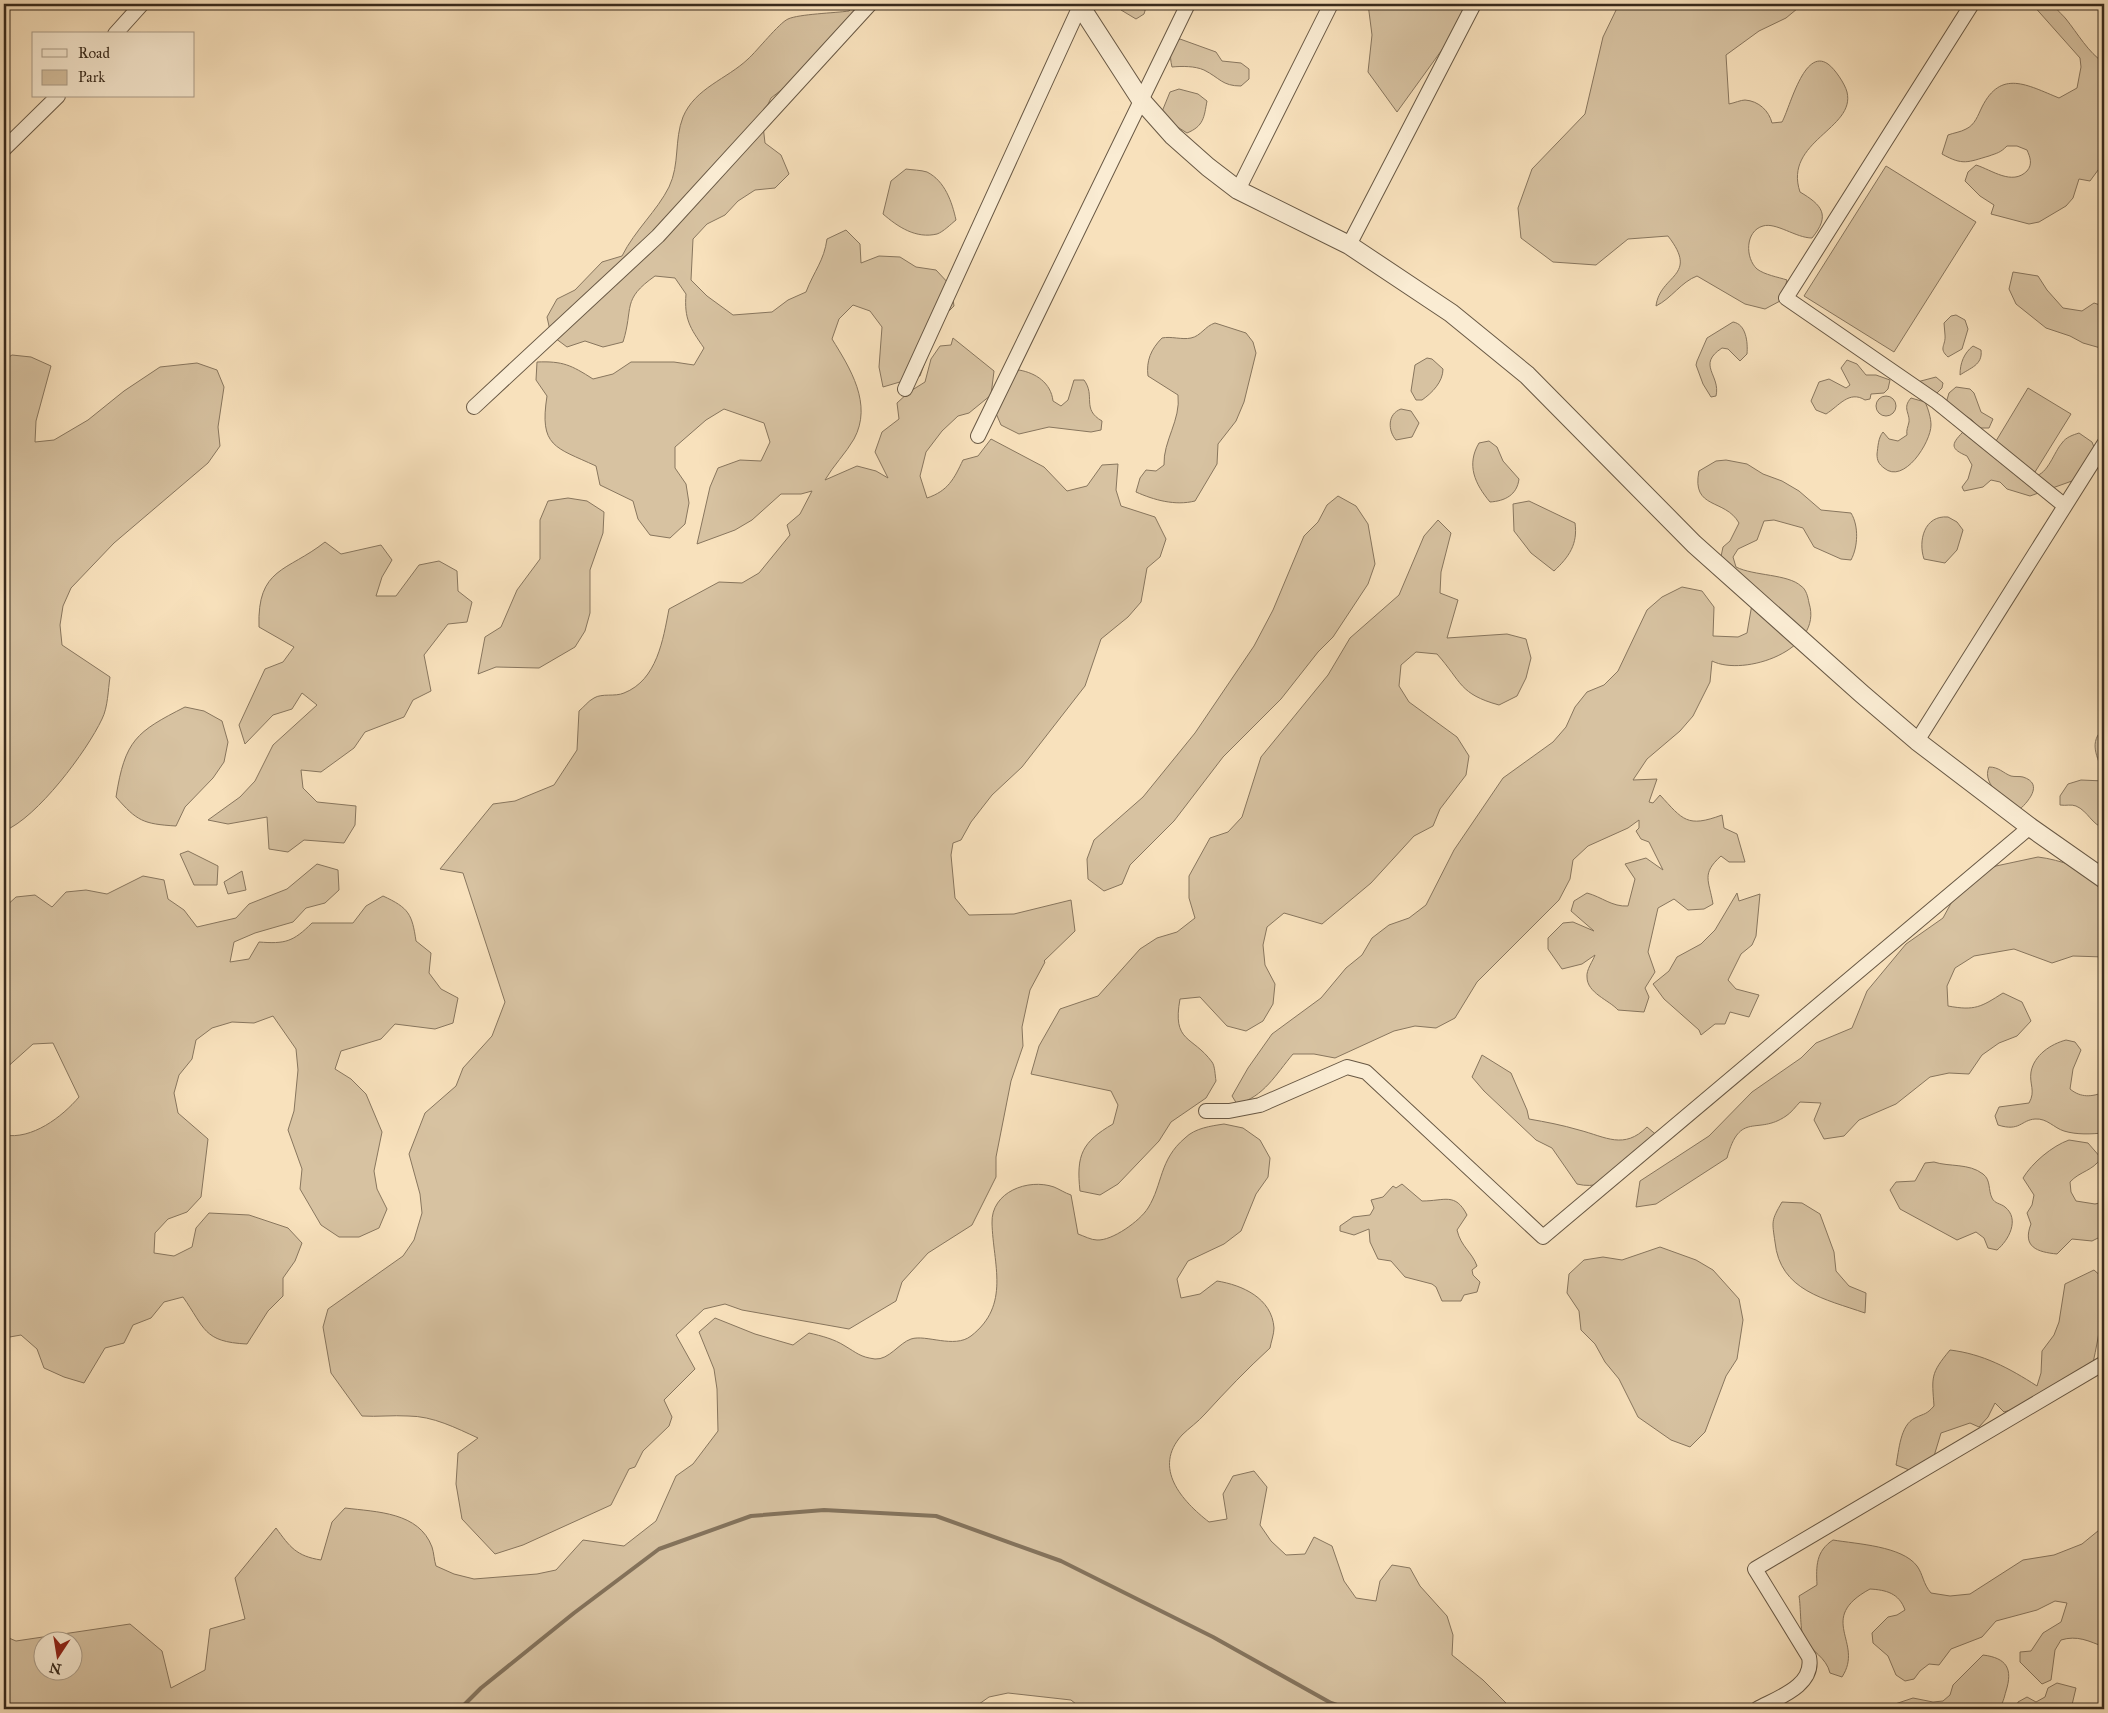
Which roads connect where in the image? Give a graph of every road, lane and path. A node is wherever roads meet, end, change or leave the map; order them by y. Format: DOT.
graph roads {
  1 [pos="142,4"];
  2 [pos="870,4"];
  3 [pos="1188,4"];
  4 [pos="1331,4"];
  5 [pos="1474,4"];
  6 [pos="1972,4"];
  7 [pos="1080,5"];
  8 [pos="117,32"];
  9 [pos="56,98"];
  10 [pos="1141,100"];
  11 [pos="4,148"];
  12 [pos="1238,190"];
  13 [pos="1349,246"];
  14 [pos="906,389"];
  15 [pos="474,407"];
  16 [pos="978,436"];
  17 [pos="2104,444"];
  18 [pos="2065,506"];
  19 [pos="1917,741"];
  20 [pos="2030,827"];
  21 [pos="2104,879"];
  22 [pos="1206,1111"];
  23 [pos="2104,1363"];
  24 [pos="1756,1709"];
  1 -- 8 [label="street"];
  2 -- 15 [label="street"];
  3 -- 10 [label="street"];
  4 -- 12 [label="street"];
  5 -- 13 [label="street"];
  6 -- 18 [label="street"];
  7 -- 10 [label="street"];
  7 -- 14 [label="street"];
  9 -- 11 [label="street"];
  10 -- 12 [label="street"];
  10 -- 16 [label="street"];
  12 -- 13 [label="street"];
  13 -- 19 [label="street"];
  17 -- 18 [label="street"];
  18 -- 19 [label="street"];
  19 -- 20 [label="street"];
  20 -- 21 [label="street"];
  20 -- 22 [label="street"];
  23 -- 24 [label="street"];
}
